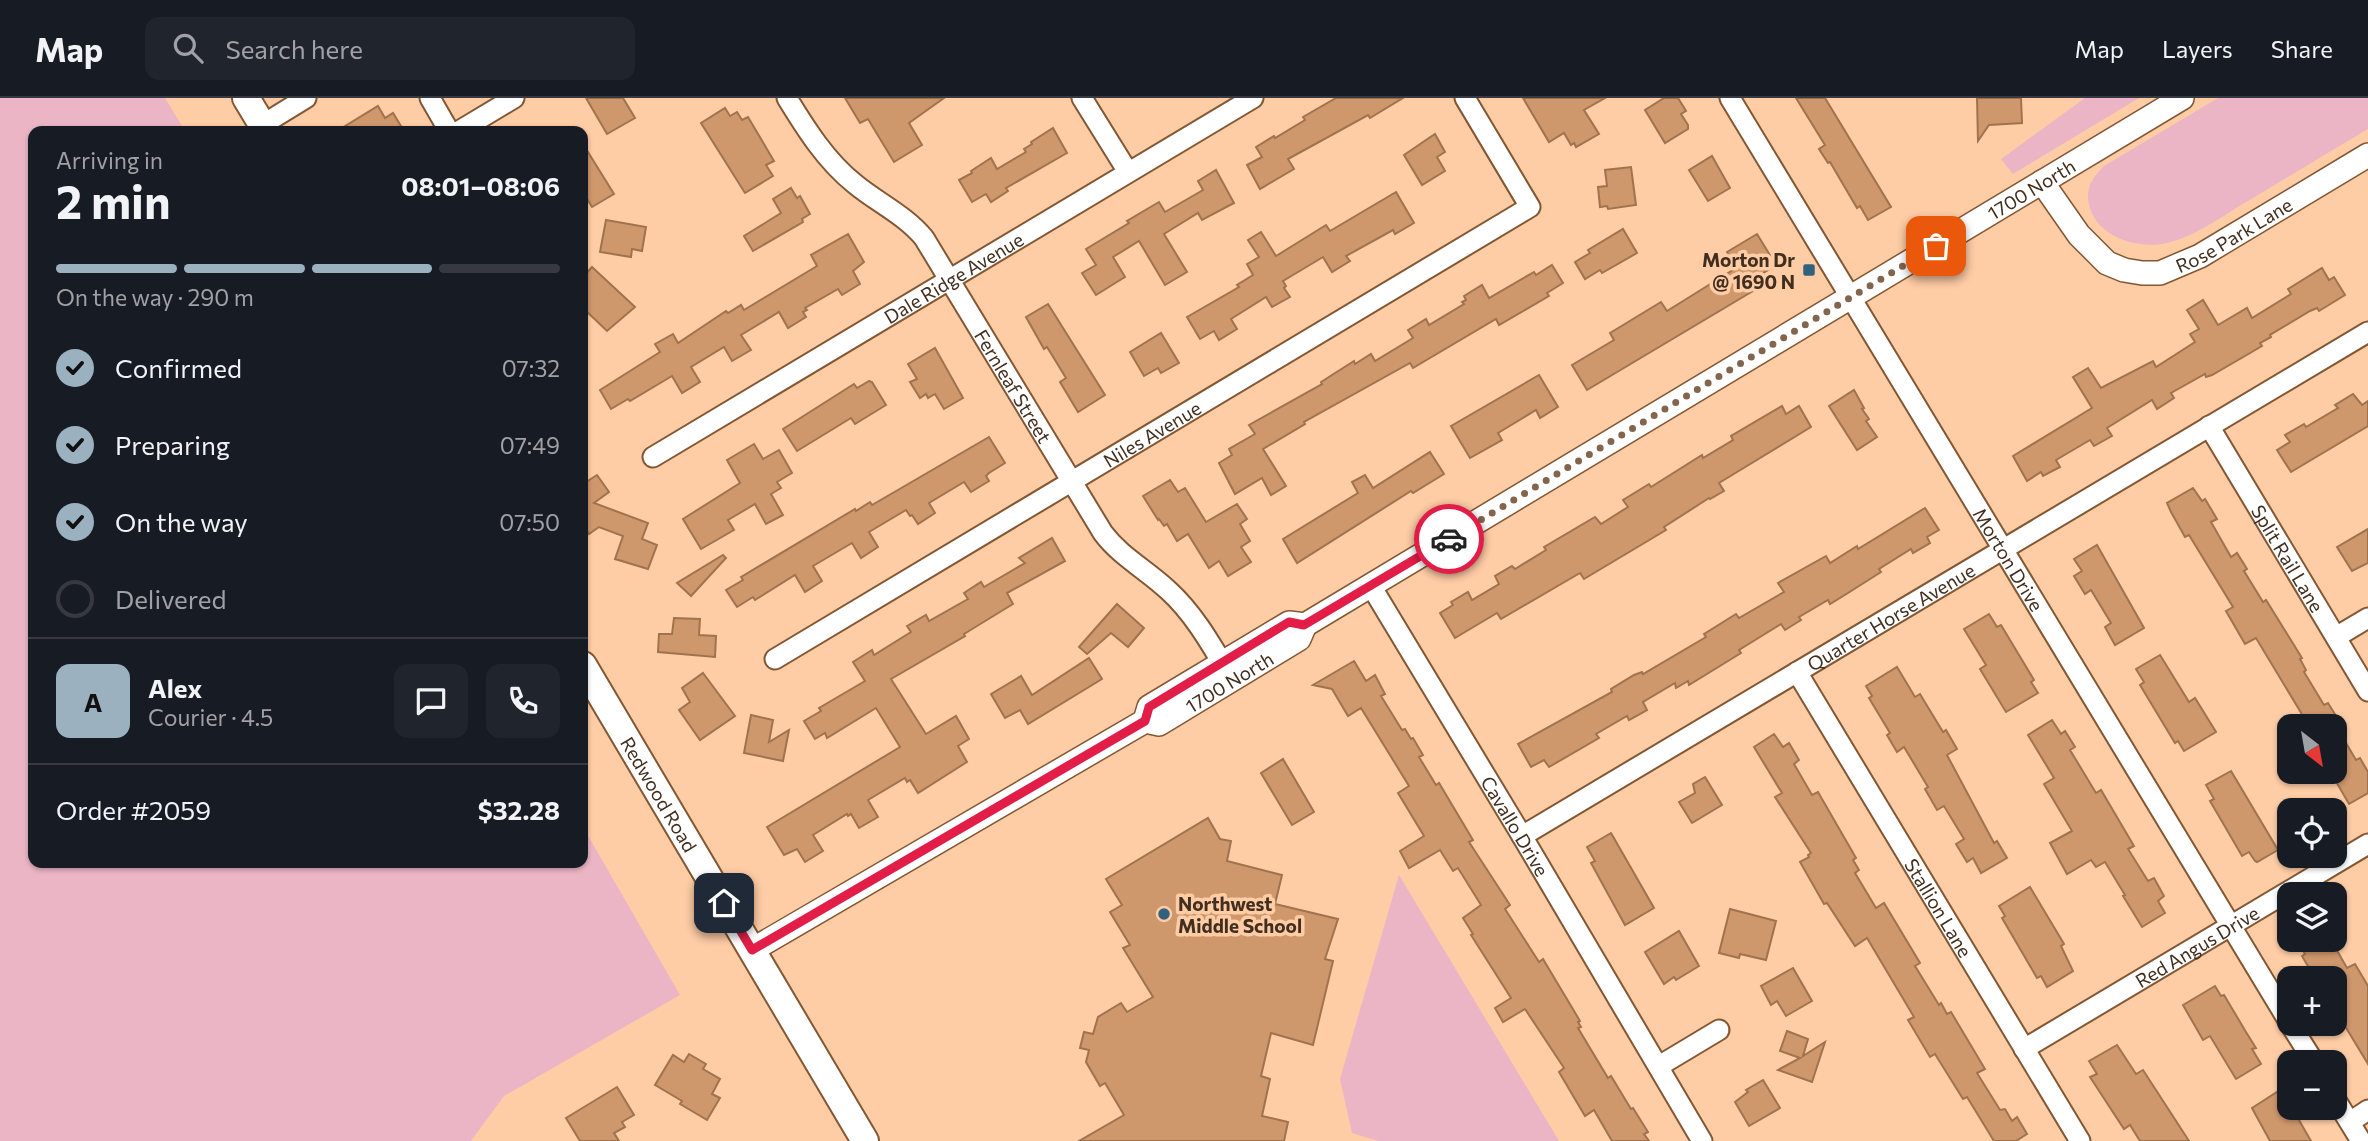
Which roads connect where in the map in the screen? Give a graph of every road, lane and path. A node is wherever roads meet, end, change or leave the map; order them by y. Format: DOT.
graph roads {
  1 [pos="246,98"];
  2 [pos="306,98"];
  3 [pos="430,98"];
  4 [pos="514,98"];
  5 [pos="786,98"];
  6 [pos="1083,98"];
  7 [pos="1253,98"];
  8 [pos="1465,98"];
  9 [pos="1730,98"];
  10 [pos="2182,98"];
  11 [pos="263,126"];
  12 [pos="267,126"];
  13 [pos="446,126"];
  14 [pos="467,126"];
  15 [pos="2368,155"];
  16 [pos="1128,172"];
  17 [pos="2042,182"];
  18 [pos="949,279"];
  19 [pos="1850,298"];
  20 [pos="2368,332"];
  21 [pos="2209,426"];
  22 [pos="653,457"];
  23 [pos="1071,482"];
  24 [pos="2003,550"];
  25 [pos="1371,586"];
  26 [pos="2368,618"];
  27 [pos="2336,637"];
  28 [pos="775,659"];
  29 [pos="1228,671"];
  30 [pos="588,673"];
  31 [pos="1797,673"];
  32 [pos="2368,691"];
  33 [pos="1522,836"];
  34 [pos="2368,844"];
  35 [pos="2231,926"];
  36 [pos="752,950"];
  37 [pos="2277,1002"];
  38 [pos="1719,1030"];
  39 [pos="2024,1049"];
  40 [pos="1659,1066"];
  41 [pos="2368,1110"];
  42 [pos="2347,1117"];
  43 [pos="2350,1122"];
  44 [pos="865,1141"];
  45 [pos="1702,1141"];
  46 [pos="2080,1141"];
  47 [pos="2361,1141"];
  1 -- 11 [label="main road"];
  2 -- 12 [label="street"];
  3 -- 13 [label="street"];
  4 -- 14 [label="street"];
  5 -- 18 [label="street, Fernleaf Street"];
  6 -- 16 [label="street"];
  7 -- 16 [label="street, Dale Ridge Avenue"];
  8 -- 23 [label="street, Niles Avenue"];
  9 -- 19 [label="street, Morton Drive"];
  10 -- 17 [label="street, 1700 North"];
  15 -- 17 [label="street, Rose Park Lane"];
  16 -- 18 [label="street, Dale Ridge Avenue"];
  17 -- 19 [label="street, 1700 North"];
  18 -- 22 [label="street, Dale Ridge Avenue"];
  18 -- 23 [label="street, Fernleaf Street"];
  19 -- 24 [label="street, Morton Drive"];
  19 -- 25 [label="street, 1700 North"];
  20 -- 21 [label="street, Quarter Horse Avenue"];
  21 -- 24 [label="street, Quarter Horse Avenue"];
  21 -- 27 [label="street, Split Rail Lane"];
  23 -- 28 [label="street, Niles Avenue"];
  23 -- 29 [label="street, Fernleaf Street"];
  24 -- 31 [label="street, Quarter Horse Avenue"];
  24 -- 35 [label="street, Morton Drive"];
  25 -- 29 [label="street, 1700 North"];
  25 -- 33 [label="street, Cavallo Drive"];
  26 -- 27 [label="street"];
  27 -- 32 [label="street, Split Rail Lane"];
  29 -- 36 [label="street, 1700 North"];
  30 -- 36 [label="main road, Redwood Road"];
  31 -- 33 [label="street, Quarter Horse Avenue"];
  31 -- 39 [label="street, Stallion Lane"];
  33 -- 40 [label="street, Cavallo Drive"];
  34 -- 35 [label="street, Red Angus Drive"];
  35 -- 37 [label="street, Morton Drive"];
  35 -- 39 [label="street, Red Angus Drive"];
  36 -- 44 [label="main road, Redwood Road"];
  38 -- 40 [label="street"];
  39 -- 46 [label="street, Stallion Lane"];
  40 -- 45 [label="street, Cavallo Drive"];
  41 -- 43 [label="street"];
  42 -- 43 [label="street"];
  43 -- 47 [label="street"];
}
